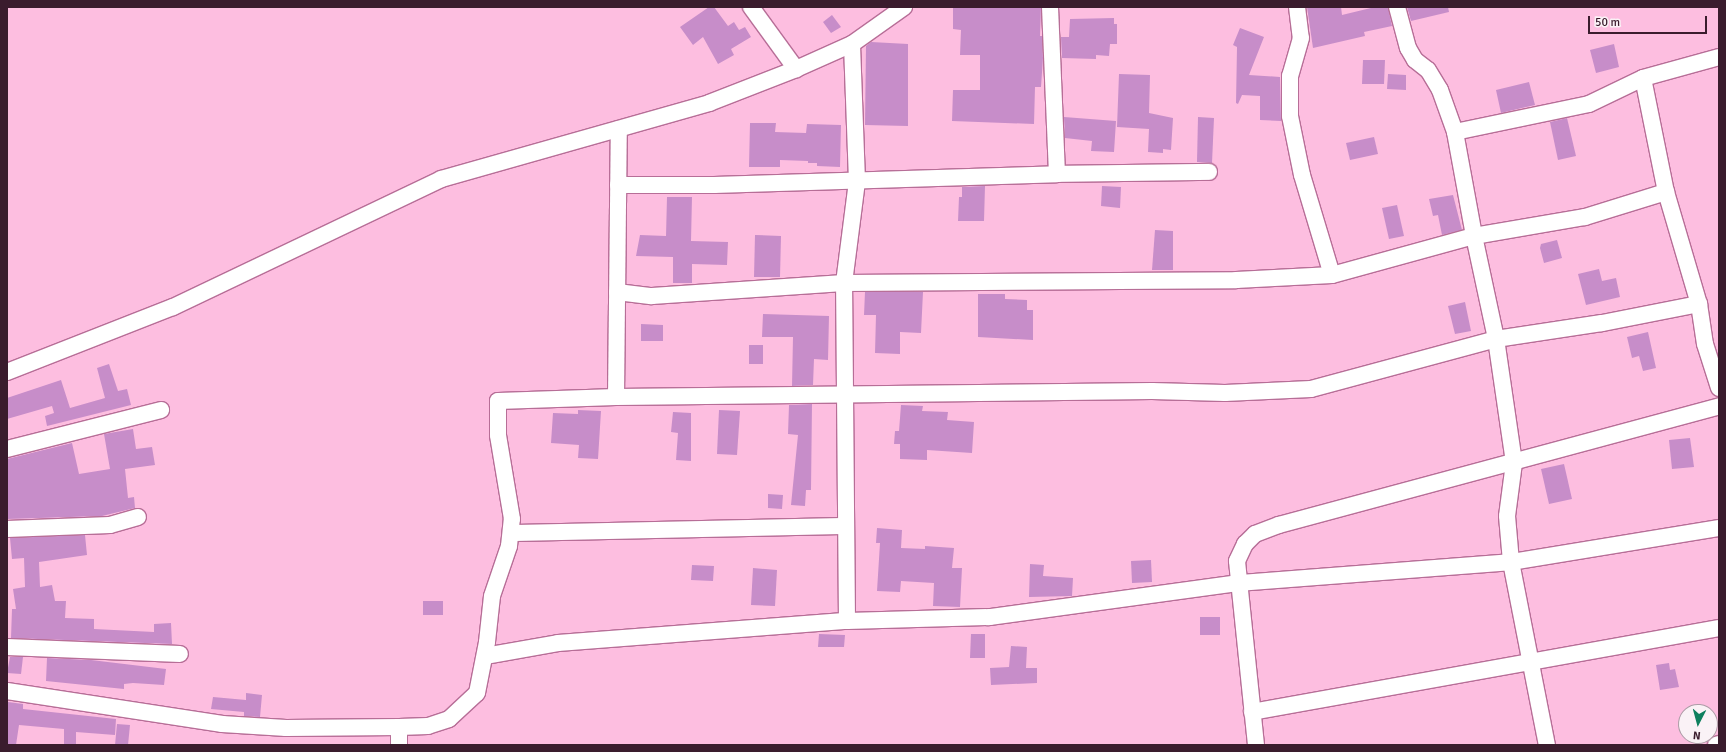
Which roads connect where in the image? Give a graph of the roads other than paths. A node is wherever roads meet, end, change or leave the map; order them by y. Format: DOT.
graph roads {
  1 [pos="751,7"];
  2 [pos="904,7"];
  3 [pos="1050,7"];
  4 [pos="1297,7"];
  5 [pos="1397,7"];
  6 [pos="852,44"];
  7 [pos="1719,57"];
  8 [pos="796,69"];
  9 [pos="1643,78"];
  10 [pos="619,129"];
  11 [pos="1455,132"];
  12 [pos="1209,172"];
  13 [pos="1057,174"];
  14 [pos="857,181"];
  15 [pos="618,185"];
  16 [pos="1666,192"];
  17 [pos="1474,236"];
  18 [pos="1332,275"];
  19 [pos="844,283"];
  20 [pos="617,292"];
  21 [pos="1699,304"];
  22 [pos="1496,339"];
  23 [pos="7,372"];
  24 [pos="1719,388"];
  25 [pos="845,394"];
  26 [pos="616,397"];
  27 [pos="1719,406"];
  28 [pos="161,410"];
  29 [pos="7,449"];
  30 [pos="1514,463"];
  31 [pos="138,518"];
  32 [pos="846,526"];
  33 [pos="1719,528"];
  34 [pos="7,529"];
  35 [pos="511,533"];
  36 [pos="1511,562"];
  37 [pos="1239,583"];
  38 [pos="847,620"];
  39 [pos="1719,628"];
  40 [pos="7,647"];
  41 [pos="180,654"];
  42 [pos="485,656"];
  43 [pos="1531,664"];
  44 [pos="7,691"];
  45 [pos="1252,712"];
  46 [pos="399,727"];
  47 [pos="1719,744"];
  48 [pos="399,745"];
  49 [pos="1256,745"];
  50 [pos="1547,745"];
  51 [pos="1716,745"];
  1 -- 8 [label="street"];
  2 -- 6 [label="street"];
  3 -- 13 [label="street"];
  4 -- 18 [label="street"];
  5 -- 11 [label="street"];
  6 -- 8 [label="street"];
  6 -- 14 [label="street"];
  7 -- 9 [label="street"];
  8 -- 10 [label="street"];
  9 -- 11 [label="street"];
  9 -- 16 [label="street"];
  10 -- 15 [label="street"];
  10 -- 23 [label="street"];
  11 -- 17 [label="street"];
  12 -- 13 [label="street"];
  13 -- 14 [label="street"];
  14 -- 15 [label="street"];
  14 -- 19 [label="street"];
  15 -- 20 [label="street"];
  16 -- 17 [label="street"];
  16 -- 21 [label="street"];
  17 -- 18 [label="street"];
  17 -- 22 [label="street"];
  18 -- 19 [label="street"];
  19 -- 20 [label="street"];
  19 -- 25 [label="street"];
  20 -- 26 [label="street"];
  21 -- 22 [label="street"];
  21 -- 24 [label="street"];
  22 -- 25 [label="street"];
  22 -- 30 [label="street"];
  25 -- 26 [label="street"];
  25 -- 32 [label="street"];
  26 -- 35 [label="street"];
  27 -- 30 [label="street"];
  28 -- 29 [label="street"];
  30 -- 36 [label="street"];
  30 -- 37 [label="street"];
  31 -- 34 [label="street"];
  32 -- 35 [label="street"];
  32 -- 38 [label="street"];
  33 -- 36 [label="street"];
  35 -- 42 [label="street"];
  36 -- 37 [label="street"];
  36 -- 43 [label="street"];
  37 -- 38 [label="street"];
  37 -- 45 [label="street"];
  38 -- 42 [label="street"];
  39 -- 43 [label="street"];
  40 -- 41 [label="street"];
  42 -- 46 [label="street"];
  43 -- 45 [label="street"];
  43 -- 50 [label="street"];
  44 -- 46 [label="street"];
  45 -- 49 [label="street"];
  46 -- 48 [label="street"];
  47 -- 51 [label="street"];
}
